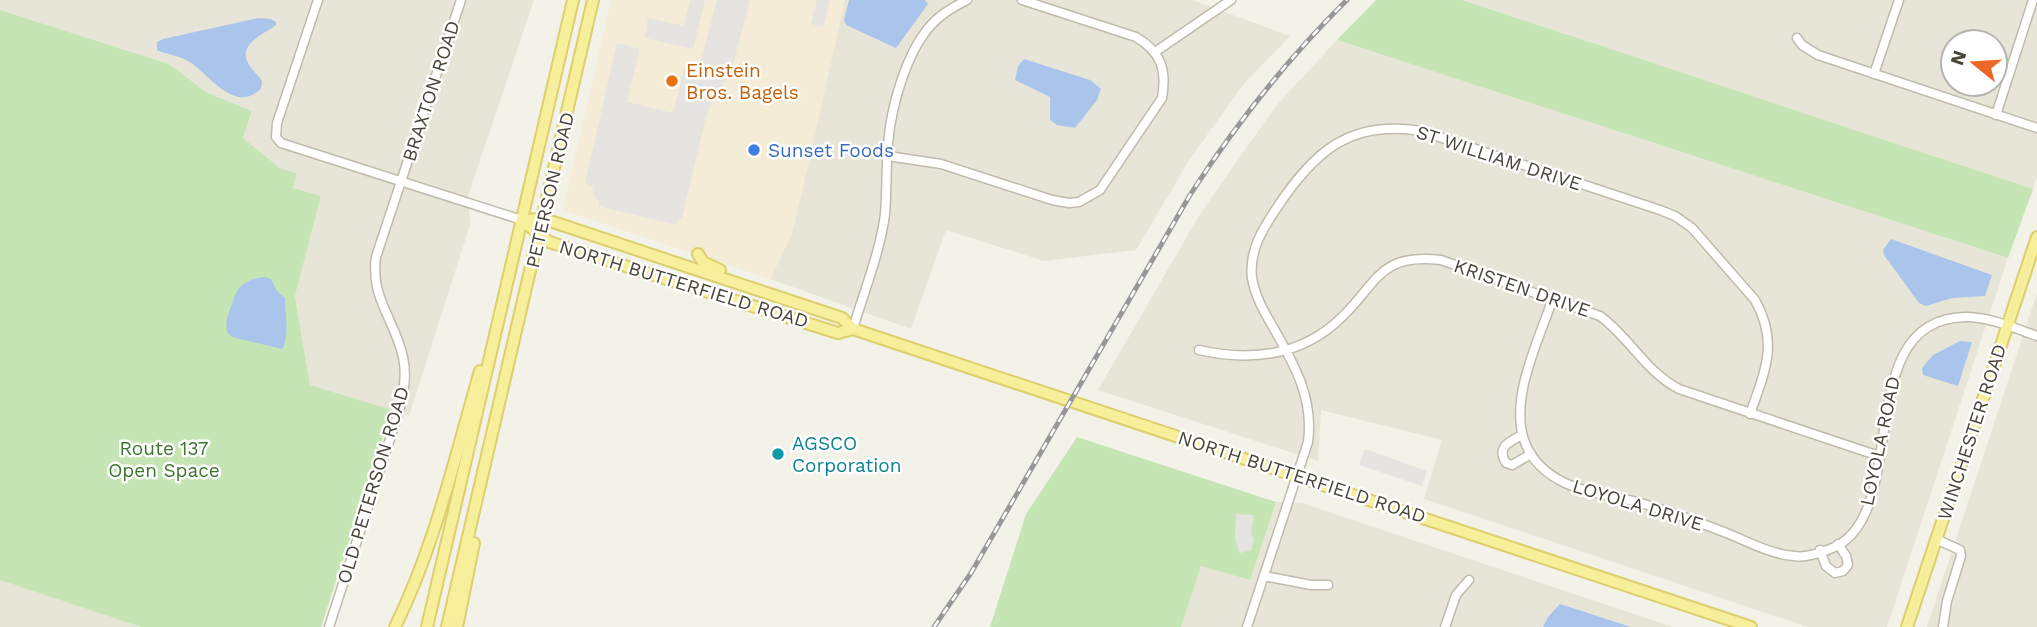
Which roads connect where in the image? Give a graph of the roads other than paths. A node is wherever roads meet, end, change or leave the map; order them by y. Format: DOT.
graph roads {
  1 [pos="318,0"];
  2 [pos="461,0"];
  3 [pos="573,0"];
  4 [pos="593,0"];
  5 [pos="967,0"];
  6 [pos="1023,0"];
  7 [pos="1231,0"];
  8 [pos="1899,0"];
  9 [pos="2032,0"];
  10 [pos="1797,38"];
  11 [pos="1154,51"];
  12 [pos="1874,74"];
  13 [pos="1996,115"];
  14 [pos="2037,128"];
  15 [pos="888,156"];
  16 [pos="401,183"];
  17 [pos="544,219"];
  18 [pos="522,220"];
  19 [pos="540,235"];
  20 [pos="2037,237"];
  21 [pos="698,254"];
  22 [pos="686,265"];
  23 [pos="707,292"];
  24 [pos="503,298"];
  25 [pos="1553,298"];
  26 [pos="786,299"];
  27 [pos="2008,326"];
  28 [pos="853,328"];
  29 [pos="2037,336"];
  30 [pos="1199,350"];
  31 [pos="1286,350"];
  32 [pos="505,379"];
  33 [pos="1751,414"];
  34 [pos="1522,435"];
  35 [pos="1531,454"];
  36 [pos="1879,456"];
  37 [pos="1297,475"];
  38 [pos="1936,539"];
  39 [pos="1834,546"];
  40 [pos="1820,550"];
  41 [pos="1264,576"];
  42 [pos="1469,580"];
  43 [pos="1328,585"];
  44 [pos="330,627"];
  45 [pos="396,627"];
  46 [pos="427,627"];
  47 [pos="447,627"];
  48 [pos="457,627"];
  49 [pos="1247,627"];
  50 [pos="1445,627"];
  51 [pos="1751,627"];
  52 [pos="1907,627"];
  53 [pos="1943,627"];
  1 -- 16 [label="street, NORTH BUTTERFIELD ROAD"];
  2 -- 16 [label="street, BRAXTON ROAD"];
  3 -- 18 [label="main road, PETERSON ROAD"];
  4 -- 17 [label="main road, PETERSON ROAD"];
  5 -- 15 [label="street"];
  6 -- 11 [label="street"];
  7 -- 11 [label="street"];
  8 -- 12 [label="street"];
  9 -- 13 [label="street"];
  10 -- 12 [label="street"];
  11 -- 15 [label="street"];
  12 -- 13 [label="street"];
  13 -- 14 [label="street"];
  15 -- 28 [label="street"];
  16 -- 18 [label="street, NORTH BUTTERFIELD ROAD"];
  16 -- 44 [label="street, OLD PETERSON ROAD"];
  17 -- 18 [label="main road, NORTH BUTTERFIELD ROAD"];
  17 -- 19 [label="main road, PETERSON ROAD"];
  17 -- 22 [label="main road, NORTH BUTTERFIELD ROAD"];
  18 -- 19 [label="main road, NORTH BUTTERFIELD ROAD"];
  18 -- 24 [label="main road, PETERSON ROAD"];
  19 -- 23 [label="main road, NORTH BUTTERFIELD ROAD"];
  19 -- 32 [label="main road, PETERSON ROAD"];
  20 -- 27 [label="main road, WINCHESTER ROAD"];
  21 -- 26 [label="main road"];
  22 -- 23 [label="main road"];
  22 -- 26 [label="main road, NORTH BUTTERFIELD ROAD"];
  23 -- 28 [label="main road, NORTH BUTTERFIELD ROAD"];
  24 -- 45 [label="main road, PETERSON ROAD"];
  24 -- 46 [label="main road, PETERSON ROAD"];
  25 -- 31 [label="street, KRISTEN DRIVE"];
  25 -- 33 [label="street, KRISTEN DRIVE"];
  25 -- 34 [label="street, LOYOLA DRIVE"];
  26 -- 28 [label="main road, NORTH BUTTERFIELD ROAD"];
  27 -- 29 [label="street, LOYOLA ROAD"];
  27 -- 36 [label="street, LOYOLA ROAD"];
  27 -- 38 [label="main road, WINCHESTER ROAD"];
  28 -- 37 [label="main road, NORTH BUTTERFIELD ROAD"];
  30 -- 31 [label="street, KRISTEN DRIVE"];
  31 -- 33 [label="street, ST WILLIAM DRIVE"];
  31 -- 37 [label="street, ST WILLIAM DRIVE"];
  32 -- 47 [label="main road, PETERSON ROAD"];
  32 -- 48 [label="main road, PETERSON ROAD"];
  33 -- 36 [label="street, KRISTEN DRIVE"];
  34 -- 35 [label="street, LOYOLA DRIVE"];
  34 -- 35 [label="street"];
  35 -- 40 [label="street, LOYOLA DRIVE"];
  36 -- 39 [label="street, LOYOLA ROAD"];
  37 -- 41 [label="street, ST WILLIAM DRIVE"];
  37 -- 51 [label="main road, NORTH BUTTERFIELD ROAD"];
  38 -- 52 [label="main road, WINCHESTER ROAD"];
  38 -- 53 [label="street"];
  39 -- 40 [label="street, LOYOLA DRIVE"];
  39 -- 40 [label="street"];
  41 -- 43 [label="street"];
  41 -- 49 [label="street, ST WILLIAM DRIVE"];
  42 -- 50 [label="street"];
}
